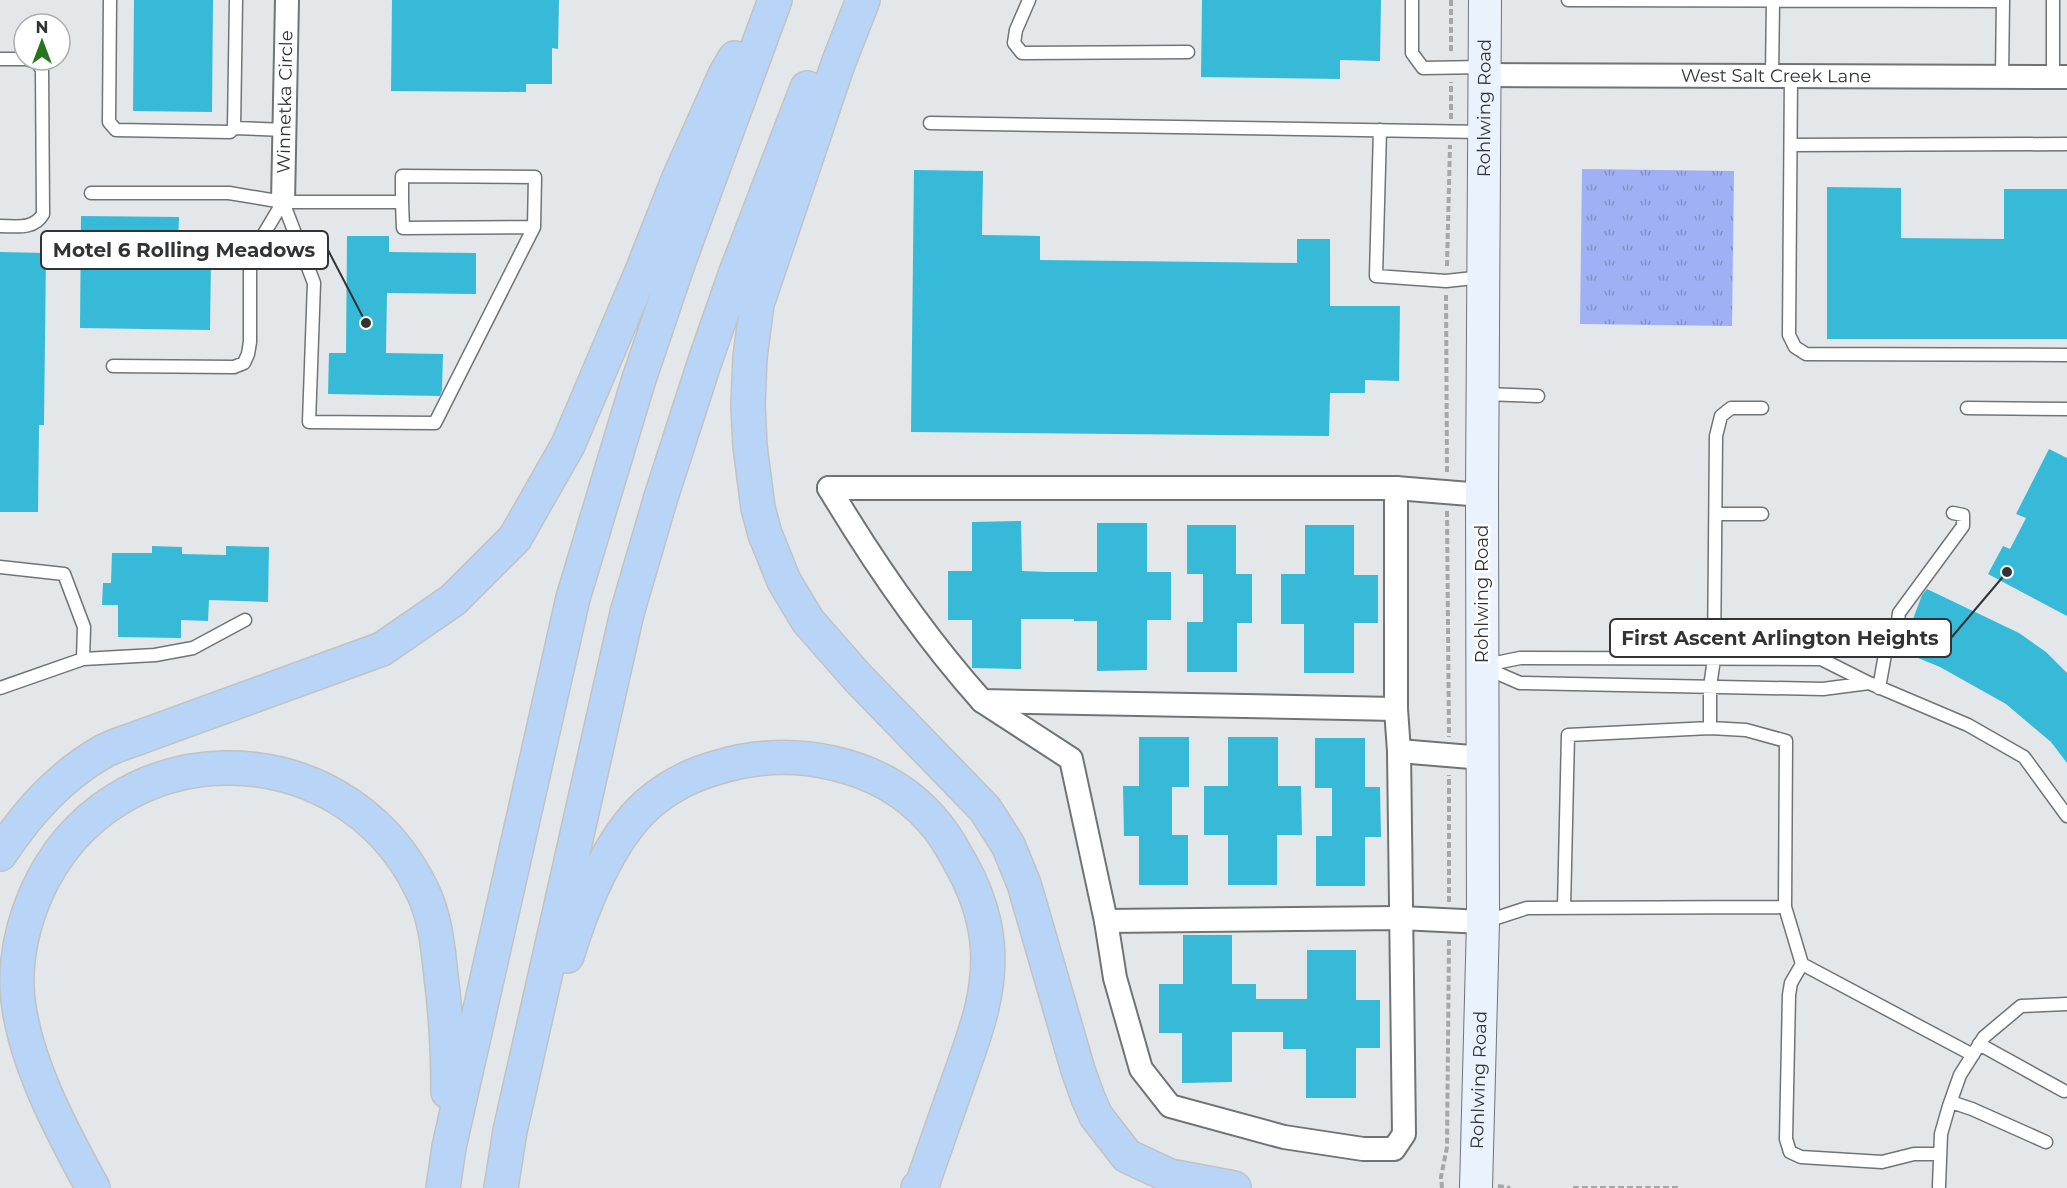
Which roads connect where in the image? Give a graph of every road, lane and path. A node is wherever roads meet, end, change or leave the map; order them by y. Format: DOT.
graph roads {
  1 [pos="110,0"];
  2 [pos="236,0"];
  3 [pos="287,0"];
  4 [pos="770,0"];
  5 [pos="775,0"];
  6 [pos="842,0"];
  7 [pos="863,0"];
  8 [pos="1029,0"];
  9 [pos="1412,0"];
  10 [pos="1451,0"];
  11 [pos="1485,0"];
  12 [pos="1568,0"];
  13 [pos="2053,0"];
  14 [pos="1773,1"];
  15 [pos="2003,1"];
  16 [pos="1188,52"];
  17 [pos="1451,68"];
  18 [pos="1485,71"];
  19 [pos="42,72"];
  20 [pos="1782,75"];
  21 [pos="2002,77"];
  22 [pos="2060,77"];
  23 [pos="930,123"];
  24 [pos="234,128"];
  25 [pos="285,130"];
  26 [pos="1380,130"];
  27 [pos="1450,132"];
  28 [pos="1484,132"];
  29 [pos="2067,144"];
  30 [pos="1791,145"];
  31 [pos="91,193"];
  32 [pos="283,202"];
  33 [pos="402,202"];
  34 [pos="0,226"];
  35 [pos="534,227"];
  36 [pos="1484,277"];
  37 [pos="1446,281"];
  38 [pos="2067,355"];
  39 [pos="114,366"];
  40 [pos="1483,394"];
  41 [pos="1538,396"];
  42 [pos="1762,408"];
  43 [pos="1967,408"];
  44 [pos="2067,409"];
  45 [pos="1396,488"];
  46 [pos="1447,493"];
  47 [pos="1482,495"];
  48 [pos="1953,513"];
  49 [pos="1716,514"];
  50 [pos="1762,514"];
  51 [pos="0,567"];
  52 [pos="246,620"];
  53 [pos="82,659"];
  54 [pos="1713,659"];
  55 [pos="1481,666"];
  56 [pos="1874,685"];
  57 [pos="1710,687"];
  58 [pos="0,688"];
  59 [pos="982,700"];
  60 [pos="1396,710"];
  61 [pos="1710,728"];
  62 [pos="1399,751"];
  63 [pos="1449,756"];
  64 [pos="1483,758"];
  65 [pos="2067,816"];
  66 [pos="0,854"];
  67 [pos="1785,907"];
  68 [pos="1564,908"];
  69 [pos="1401,918"];
  70 [pos="1449,920"];
  71 [pos="1106,921"];
  72 [pos="1483,922"];
  73 [pos="1802,964"];
  74 [pos="2067,1004"];
  75 [pos="1979,1044"];
  76 [pos="1972,1055"];
  77 [pos="2064,1090"];
  78 [pos="1951,1102"];
  79 [pos="510,1131"];
  80 [pos="2046,1142"];
  81 [pos="449,1147"];
  82 [pos="1940,1154"];
  83 [pos="1939,1186"];
  84 [pos="93,1188"];
  85 [pos="443,1188"];
  86 [pos="501,1188"];
  87 [pos="918,1188"];
  88 [pos="1234,1188"];
  89 [pos="1442,1188"];
  90 [pos="1476,1188"];
  91 [pos="1573,1188"];
  92 [pos="1679,1188"];
  1 -- 24 [label="lane"];
  2 -- 24 [label="lane"];
  3 -- 25 [label="street, Winnetka Circle"];
  4 -- 66 [label="highway"];
  5 -- 81 [label="highway"];
  6 -- 79 [label="highway"];
  7 -- 88 [label="highway"];
  8 -- 16 [label="lane"];
  9 -- 17 [label="lane"];
  10 -- 17 [label="path"];
  11 -- 18 [label="main road, Rohlwing Road"];
  12 -- 14 [label="lane"];
  13 -- 22 [label="lane"];
  14 -- 15 [label="lane"];
  14 -- 20 [label="lane"];
  15 -- 21 [label="lane"];
  17 -- 18 [label="lane"];
  17 -- 27 [label="path"];
  18 -- 20 [label="street, West Salt Creek Lane"];
  18 -- 28 [label="main road, Rohlwing Road"];
  19 -- 34 [label="lane"];
  20 -- 21 [label="street, West Salt Creek Lane"];
  20 -- 30 [label="lane"];
  21 -- 22 [label="street, West Salt Creek Lane"];
  23 -- 26 [label="lane"];
  24 -- 25 [label="lane"];
  25 -- 32 [label="street, Winnetka Circle"];
  26 -- 27 [label="lane"];
  26 -- 37 [label="lane"];
  27 -- 28 [label="lane"];
  27 -- 37 [label="path"];
  28 -- 36 [label="main road, Rohlwing Road"];
  29 -- 30 [label="lane"];
  30 -- 38 [label="lane"];
  31 -- 32 [label="lane"];
  32 -- 33 [label="lane"];
  32 -- 35 [label="lane"];
  32 -- 39 [label="lane"];
  33 -- 35 [label="lane"];
  33 -- 35 [label="lane"];
  36 -- 37 [label="lane"];
  36 -- 40 [label="main road, Rohlwing Road"];
  37 -- 46 [label="path"];
  40 -- 41 [label="lane"];
  40 -- 47 [label="main road, Rohlwing Road"];
  42 -- 49 [label="lane"];
  43 -- 44 [label="lane"];
  45 -- 46 [label="street"];
  45 -- 59 [label="street"];
  45 -- 60 [label="street"];
  46 -- 47 [label="street"];
  46 -- 63 [label="path"];
  47 -- 55 [label="main road, Rohlwing Road"];
  48 -- 56 [label="lane"];
  49 -- 50 [label="lane"];
  49 -- 54 [label="lane"];
  51 -- 53 [label="lane"];
  52 -- 53 [label="lane"];
  53 -- 58 [label="lane"];
  54 -- 55 [label="lane"];
  54 -- 56 [label="lane"];
  54 -- 57 [label="lane"];
  55 -- 57 [label="lane"];
  55 -- 64 [label="main road, Rohlwing Road"];
  56 -- 57 [label="lane"];
  56 -- 65 [label="lane"];
  57 -- 61 [label="lane"];
  59 -- 60 [label="street"];
  59 -- 71 [label="street"];
  60 -- 62 [label="street"];
  61 -- 67 [label="lane"];
  61 -- 68 [label="lane"];
  62 -- 63 [label="street"];
  62 -- 69 [label="street"];
  63 -- 64 [label="street"];
  63 -- 70 [label="path"];
  64 -- 72 [label="main road, Rohlwing Road"];
  67 -- 68 [label="lane"];
  67 -- 73 [label="lane"];
  68 -- 72 [label="lane"];
  69 -- 70 [label="street"];
  69 -- 71 [label="street"];
  69 -- 71 [label="street"];
  70 -- 72 [label="street"];
  70 -- 89 [label="path"];
  72 -- 90 [label="main road, Rohlwing Road"];
  73 -- 76 [label="lane"];
  73 -- 82 [label="lane"];
  74 -- 75 [label="lane"];
  75 -- 76 [label="lane"];
  75 -- 77 [label="lane"];
  76 -- 78 [label="lane"];
  78 -- 80 [label="lane"];
  78 -- 82 [label="lane"];
  79 -- 86 [label="highway"];
  79 -- 87 [label="highway"];
  81 -- 84 [label="highway"];
  81 -- 85 [label="highway"];
  82 -- 83 [label="lane"];
  91 -- 92 [label="path"];
}
